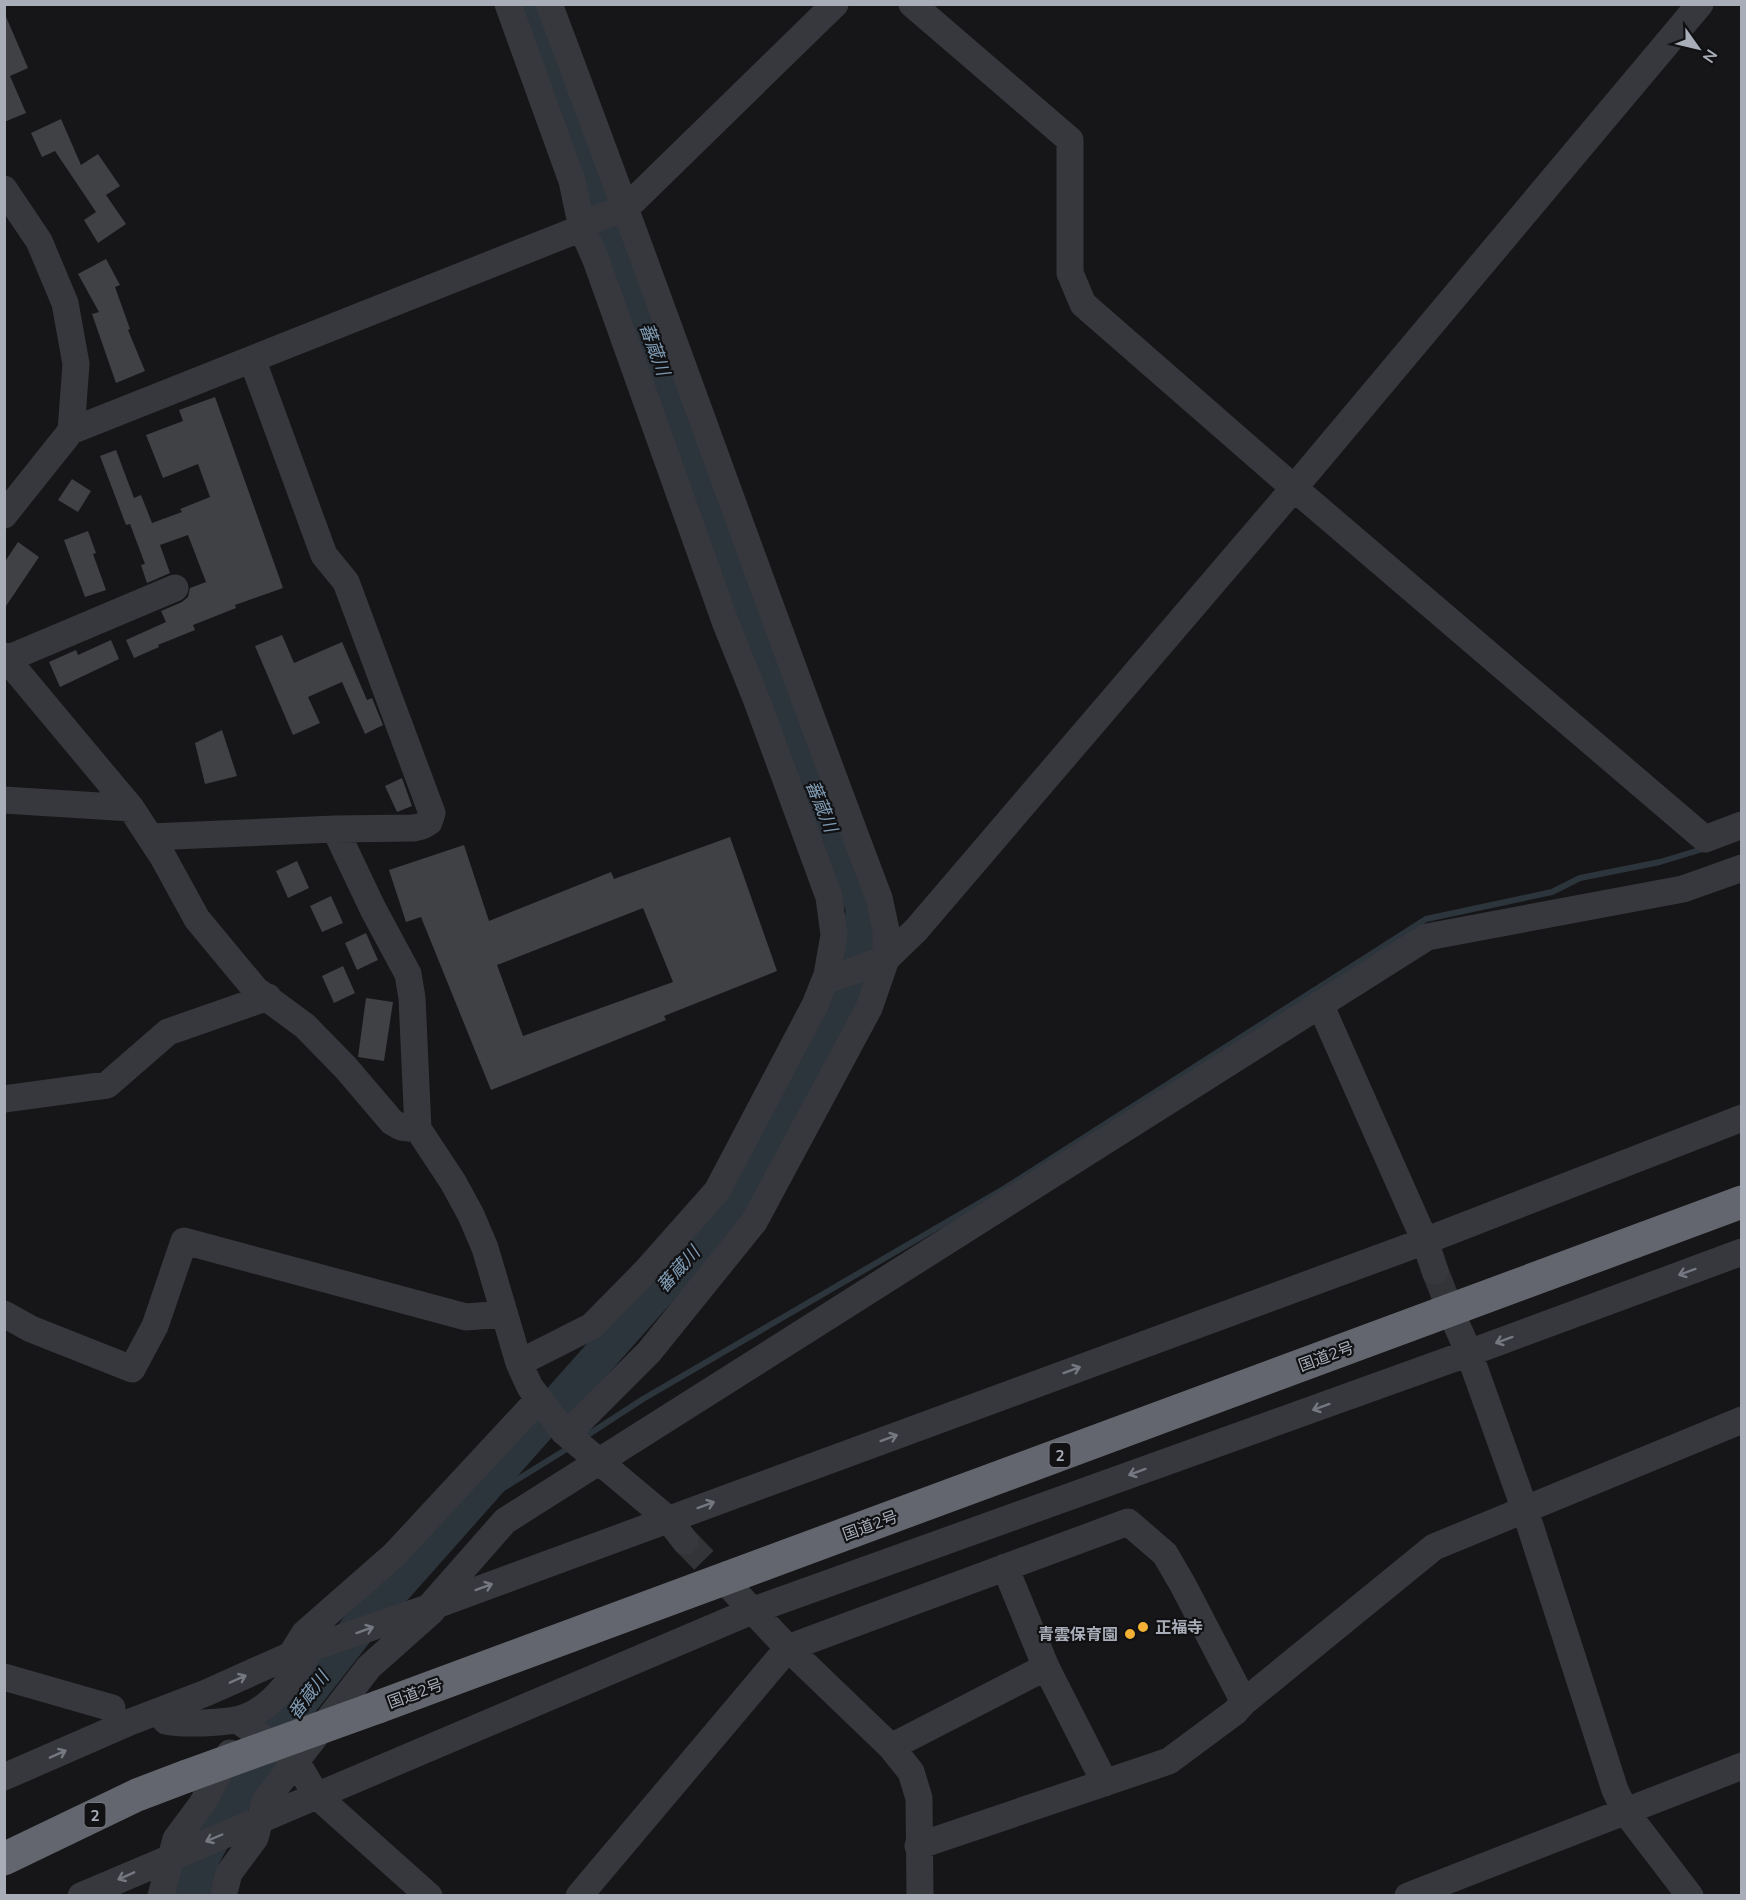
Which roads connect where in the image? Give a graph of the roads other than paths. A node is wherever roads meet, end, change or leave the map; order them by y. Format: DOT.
graph roads {
  1 [pos="508,4"];
  2 [pos="549,4"];
  3 [pos="835,4"];
  4 [pos="912,4"];
  5 [pos="1700,4"];
  6 [pos="4,189"];
  7 [pos="626,208"];
  8 [pos="584,225"];
  9 [pos="252,359"];
  10 [pos="71,431"];
  11 [pos="1294,489"];
  12 [pos="4,515"];
  13 [pos="175,588"];
  14 [pos="6,657"];
  15 [pos="798,686"];
  16 [pos="760,700"];
  17 [pos="4,800"];
  18 [pos="131,808"];
  19 [pos="1742,825"];
  20 [pos="335,829"];
  21 [pos="150,837"];
  22 [pos="1742,868"];
  23 [pos="885,959"];
  24 [pos="832,976"];
  25 [pos="267,997"];
  26 [pos="1320,1004"];
  27 [pos="4,1099"];
  28 [pos="1742,1118"];
  29 [pos="418,1129"];
  30 [pos="1742,1202"];
  31 [pos="1425,1241"];
  32 [pos="1742,1252"];
  33 [pos="1436,1271"];
  34 [pos="4,1314"];
  35 [pos="504,1314"];
  36 [pos="1454,1319"];
  37 [pos="1469,1353"];
  38 [pos="519,1363"];
  39 [pos="540,1403"];
  40 [pos="1742,1420"];
  41 [pos="567,1435"];
  42 [pos="601,1462"];
  43 [pos="1525,1510"];
  44 [pos="668,1519"];
  45 [pos="685,1541"];
  46 [pos="1005,1566"];
  47 [pos="744,1601"];
  48 [pos="435,1605"];
  49 [pos="788,1648"];
  50 [pos="300,1653"];
  51 [pos="1046,1667"];
  52 [pos="4,1677"];
  53 [pos="1244,1702"];
  54 [pos="111,1708"];
  55 [pos="166,1721"];
  56 [pos="245,1722"];
  57 [pos="891,1747"];
  58 [pos="295,1761"];
  59 [pos="1742,1766"];
  60 [pos="4,1778"];
  61 [pos="1105,1783"];
  62 [pos="316,1795"];
  63 [pos="1625,1811"];
  64 [pos="259,1820"];
  65 [pos="918,1846"];
  66 [pos="170,1856"];
  67 [pos="4,1859"];
  68 [pos="81,1896"];
  69 [pos="160,1896"];
  70 [pos="223,1896"];
  71 [pos="429,1896"];
  72 [pos="579,1896"];
  73 [pos="920,1896"];
  74 [pos="1408,1896"];
  75 [pos="1690,1896"];
  1 -- 8 [label="street"];
  2 -- 7 [label="street"];
  3 -- 7 [label="street"];
  4 -- 11 [label="street"];
  5 -- 11 [label="street"];
  6 -- 10 [label="street"];
  7 -- 8 [label="street"];
  7 -- 15 [label="street"];
  8 -- 9 [label="street"];
  8 -- 16 [label="street"];
  9 -- 10 [label="street"];
  9 -- 20 [label="street"];
  10 -- 12 [label="street"];
  11 -- 19 [label="street"];
  11 -- 23 [label="street"];
  13 -- 14 [label="street"];
  14 -- 18 [label="street"];
  15 -- 16 [label="street"];
  15 -- 23 [label="street"];
  16 -- 24 [label="street"];
  17 -- 18 [label="street"];
  18 -- 21 [label="street"];
  20 -- 21 [label="street"];
  20 -- 29 [label="street"];
  21 -- 25 [label="street"];
  22 -- 26 [label="street"];
  23 -- 24 [label="street"];
  23 -- 41 [label="street"];
  24 -- 38 [label="street"];
  25 -- 27 [label="street"];
  25 -- 29 [label="street"];
  26 -- 31 [label="street"];
  26 -- 42 [label="street"];
  28 -- 31 [label="street"];
  29 -- 35 [label="street"];
  30 -- 67 [label="highway, 国道2号 / 2, bridge"];
  31 -- 33 [label="street"];
  44 -- 31 [label="street, one-way"];
  32 -- 37 [label="street, one-way"];
  34 -- 35 [label="street"];
  35 -- 38 [label="street"];
  36 -- 37 [label="street"];
  37 -- 43 [label="street"];
  37 -- 47 [label="street, one-way"];
  38 -- 39 [label="street"];
  39 -- 41 [label="street"];
  39 -- 50 [label="street"];
  40 -- 43 [label="street"];
  41 -- 42 [label="street"];
  42 -- 44 [label="street"];
  42 -- 48 [label="street"];
  43 -- 53 [label="street"];
  43 -- 63 [label="street"];
  44 -- 45 [label="street"];
  48 -- 44 [label="street, one-way"];
  46 -- 49 [label="street"];
  46 -- 51 [label="street"];
  46 -- 53 [label="street"];
  47 -- 49 [label="street"];
  47 -- 62 [label="street"];
  50 -- 48 [label="street, one-way"];
  48 -- 58 [label="street"];
  49 -- 57 [label="street"];
  49 -- 72 [label="street"];
  50 -- 56 [label="street"];
  60 -- 50 [label="street, one-way"];
  51 -- 57 [label="street"];
  51 -- 61 [label="street"];
  52 -- 54 [label="street"];
  53 -- 61 [label="street"];
  55 -- 56 [label="street"];
  56 -- 58 [label="street"];
  56 -- 66 [label="street"];
  57 -- 65 [label="street"];
  58 -- 62 [label="street"];
  58 -- 64 [label="street"];
  59 -- 63 [label="street"];
  61 -- 65 [label="street"];
  62 -- 64 [label="street"];
  62 -- 71 [label="street"];
  63 -- 74 [label="street"];
  63 -- 75 [label="street"];
  64 -- 66 [label="street, one-way"];
  64 -- 70 [label="street"];
  65 -- 73 [label="street"];
  66 -- 68 [label="street, one-way"];
  66 -- 69 [label="street"];
}
